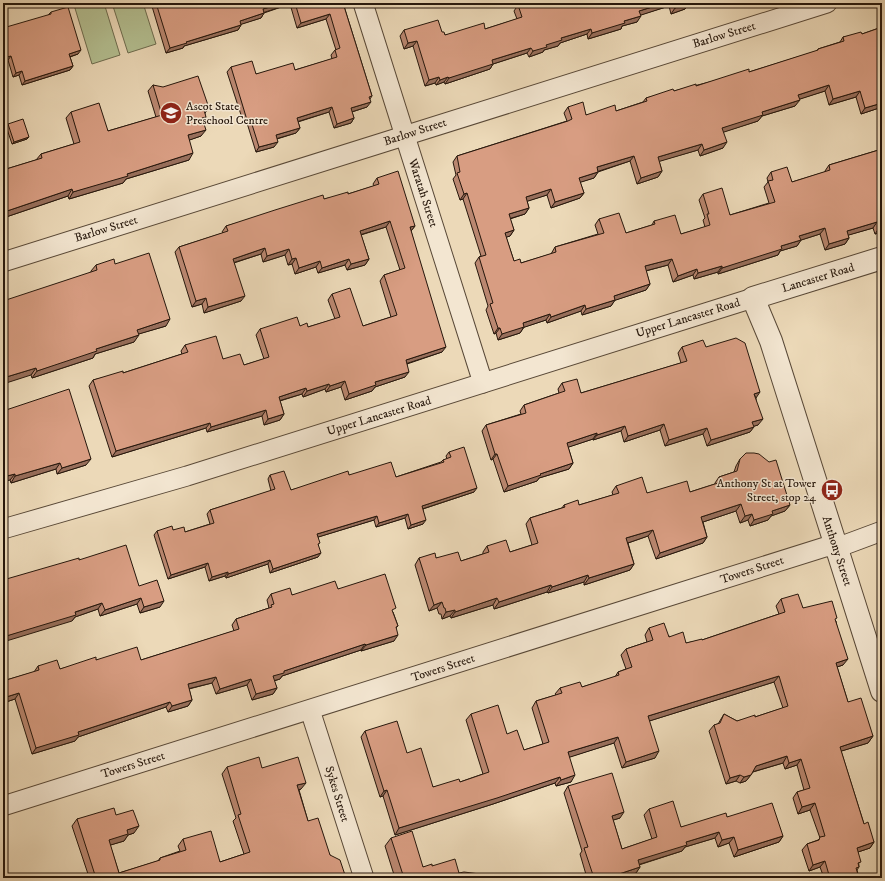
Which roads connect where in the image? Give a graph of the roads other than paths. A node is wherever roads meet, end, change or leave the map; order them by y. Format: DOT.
graph roads {
  1 [pos="363,3"];
  2 [pos="827,3"];
  3 [pos="404,135"];
  4 [pos="882,258"];
  5 [pos="3,262"];
  6 [pos="753,298"];
  7 [pos="483,383"];
  8 [pos="3,529"];
  9 [pos="882,531"];
  10 [pos="836,546"];
  11 [pos="882,691"];
  12 [pos="310,710"];
  13 [pos="3,806"];
  14 [pos="364,878"];
  1 -- 3 [label="street, Waratah Street"];
  2 -- 3 [label="street, Barlow Street"];
  3 -- 5 [label="street, Barlow Street"];
  3 -- 7 [label="street, Waratah Street"];
  4 -- 6 [label="street, Lancaster Road"];
  6 -- 7 [label="street, Upper Lancaster Road"];
  6 -- 10 [label="street, Anthony Street"];
  7 -- 8 [label="street, Upper Lancaster Road"];
  9 -- 10 [label="street, Towers Street"];
  10 -- 11 [label="street, Anthony Street"];
  10 -- 12 [label="street, Towers Street"];
  12 -- 13 [label="street, Towers Street"];
  12 -- 14 [label="street, Sykes Street"];
}
